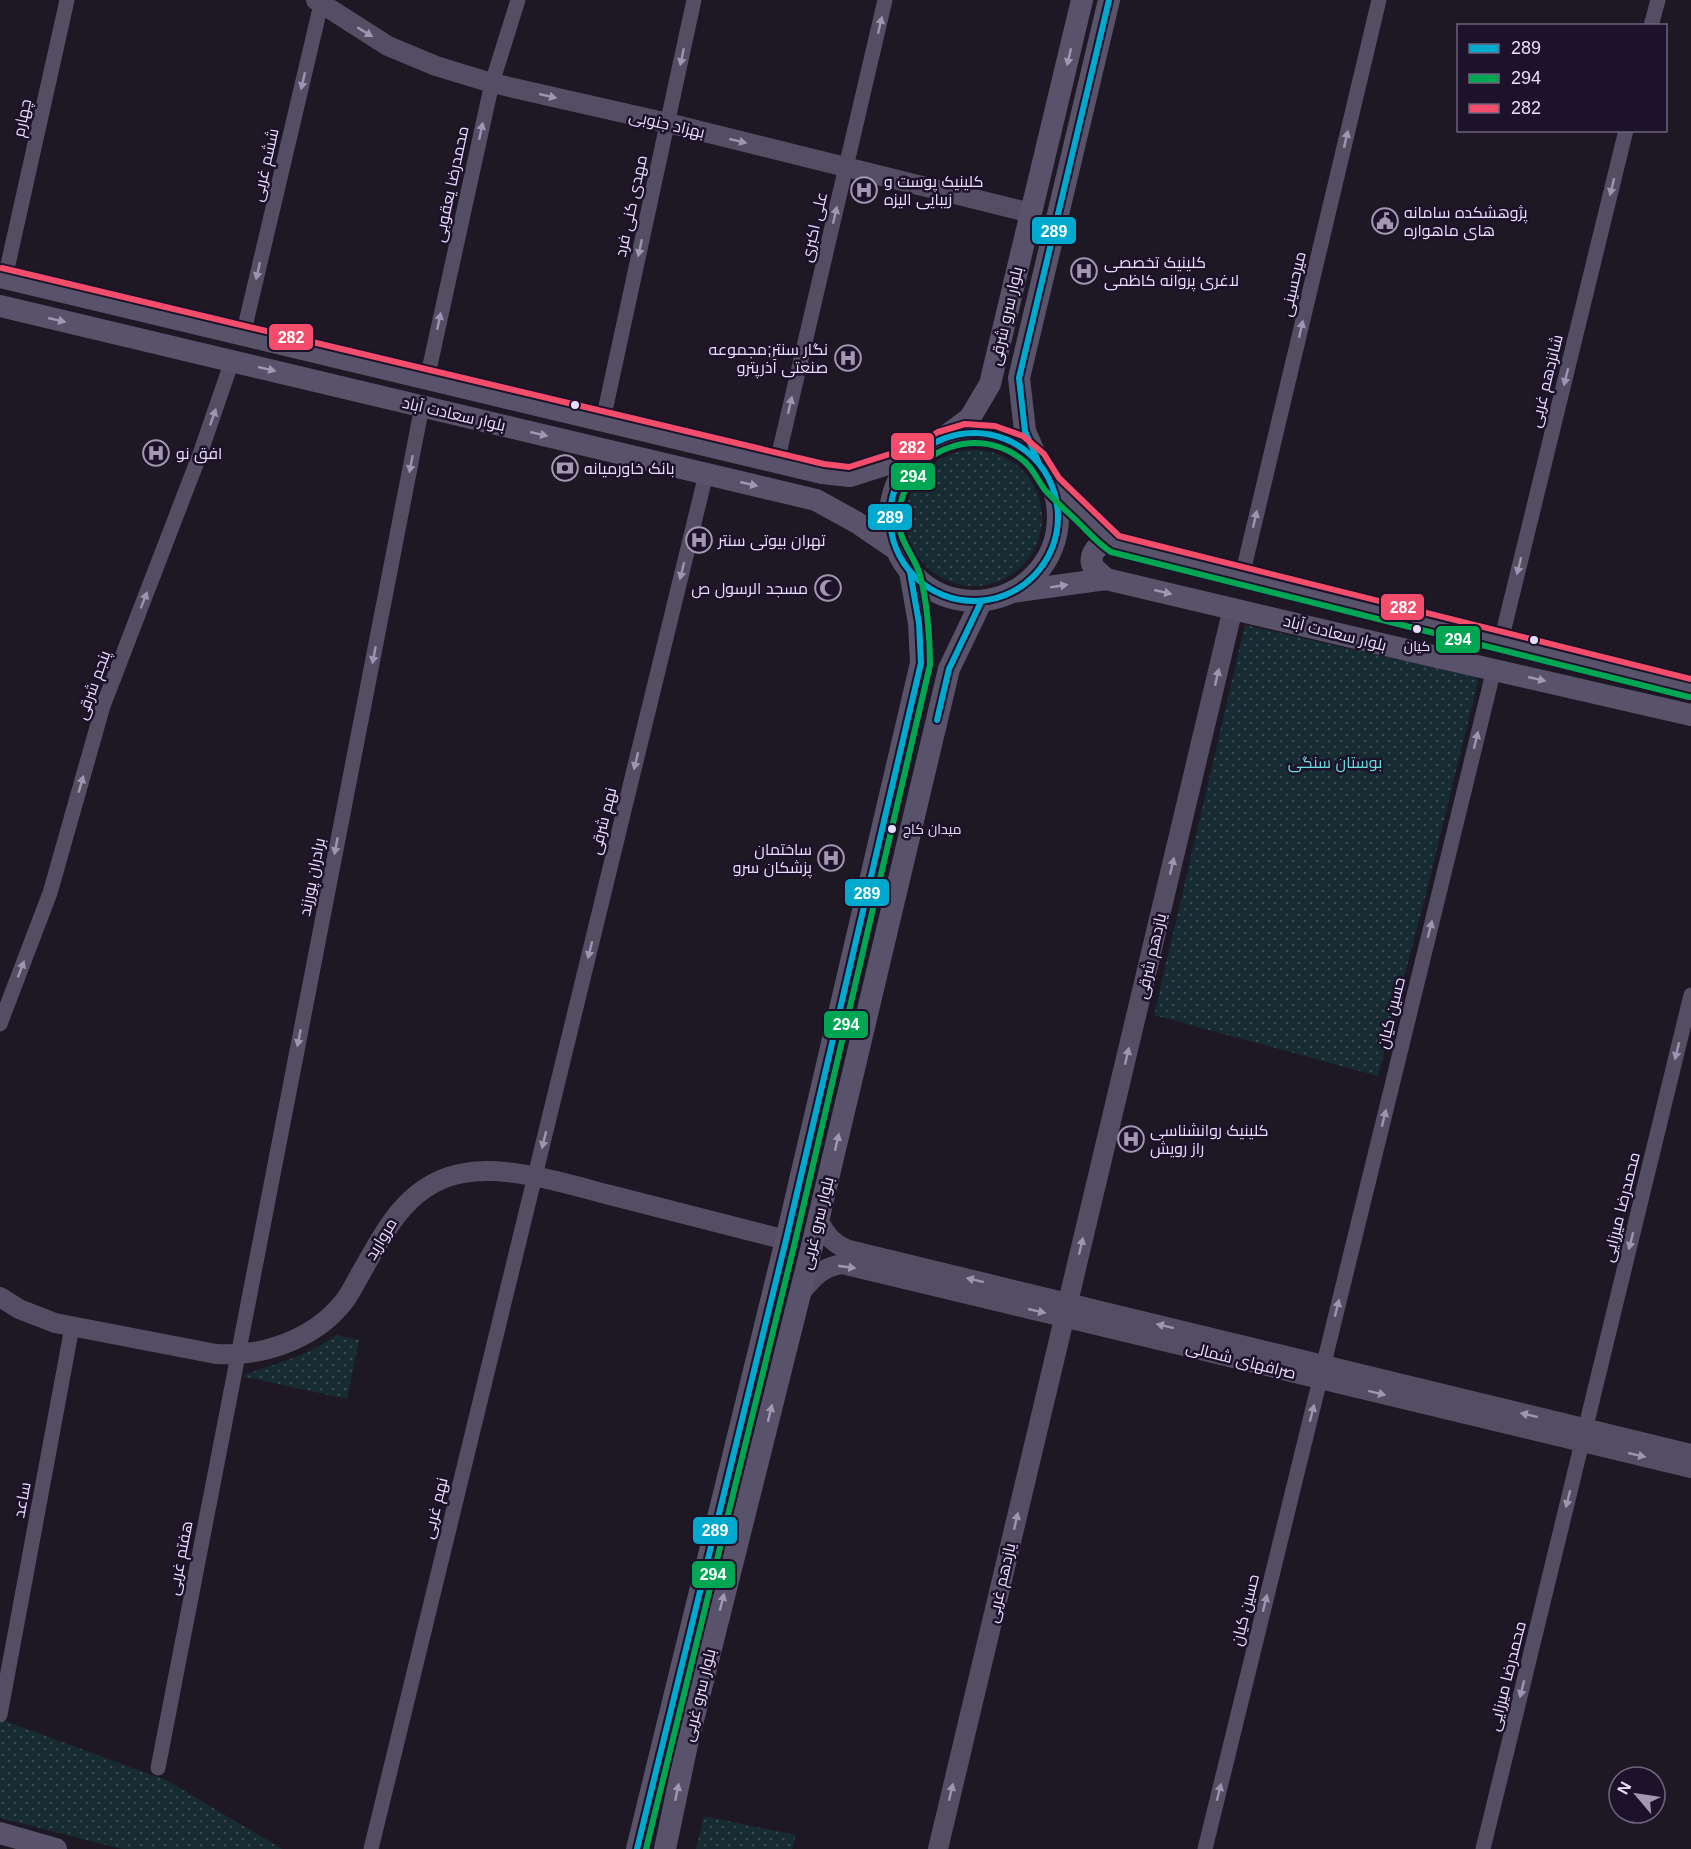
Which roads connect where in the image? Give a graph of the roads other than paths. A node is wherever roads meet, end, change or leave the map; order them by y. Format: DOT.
graph roads {
  1 [pos="67,0"];
  2 [pos="518,0"];
  3 [pos="694,0"];
  4 [pos="885,0"];
  5 [pos="1082,0"];
  6 [pos="1109,0"];
  7 [pos="1379,0"];
  8 [pos="1658,0"];
  9 [pos="320,1"];
  10 [pos="1652,24"];
  11 [pos="492,83"];
  12 [pos="668,123"];
  13 [pos="1626,132"];
  14 [pos="846,167"];
  15 [pos="1031,213"];
  16 [pos="3,278"];
  17 [pos="0,306"];
  18 [pos="243,335"];
  19 [pos="232,361"];
  20 [pos="427,379"];
  21 [pos="479,391"];
  22 [pos="422,406"];
  23 [pos="468,417"];
  24 [pos="603,420"];
  25 [pos="941,440"];
  26 [pos="919,454"];
  27 [pos="1038,461"];
  28 [pos="777,462"];
  29 [pos="706,474"];
  30 [pos="1052,484"];
  31 [pos="1114,544"];
  32 [pos="897,550"];
  33 [pos="910,572"];
  34 [pos="1242,576"];
  35 [pos="1106,579"];
  36 [pos="1012,592"];
  37 [pos="981,602"];
  38 [pos="1233,608"];
  39 [pos="1501,641"];
  40 [pos="1494,669"];
  41 [pos="1691,688"];
  42 [pos="1691,715"];
  43 [pos="1691,995"];
  44 [pos="0,1024"];
  45 [pos="535,1176"];
  46 [pos="818,1220"];
  47 [pos="786,1240"];
  48 [pos="800,1293"];
  49 [pos="0,1297"];
  50 [pos="1066,1310"];
  51 [pos="72,1327"];
  52 [pos="237,1355"];
  53 [pos="1322,1372"];
  54 [pos="1584,1435"];
  55 [pos="1691,1454"];
  56 [pos="1691,1468"];
  57 [pos="0,1715"];
  58 [pos="158,1768"];
  59 [pos="0,1833"];
  60 [pos="638,1844"];
  61 [pos="665,1847"];
  62 [pos="56,1849"];
  63 [pos="371,1849"];
  64 [pos="938,1849"];
  65 [pos="1205,1849"];
  66 [pos="1483,1849"];
  1 -- 16 [label="street, چهارم"];
  2 -- 11 [label="street, محمدرضا یعقوبی"];
  3 -- 12 [label="street, مهدی کنی فرد, one-way"];
  14 -- 4 [label="street, علی اکبری, one-way"];
  5 -- 15 [label="main road, بلوار سرو شرقی, one-way"];
  6 -- 27 [label="main road, بلوار سرو شرقی"];
  34 -- 7 [label="street, میرحسینی, one-way"];
  8 -- 10 [label="street"];
  9 -- 11 [label="street, بهزاد جنوبی, one-way"];
  9 -- 18 [label="street, ششم غربی, one-way"];
  11 -- 12 [label="street, بهزاد جنوبی, one-way"];
  20 -- 11 [label="street, محمدرضا یعقوبی, one-way"];
  12 -- 14 [label="street, بهزاد جنوبی, one-way"];
  12 -- 24 [label="street, مهدی کنی فرد, one-way"];
  13 -- 39 [label="street, شانزدهم غربی, one-way"];
  14 -- 15 [label="street, بهزاد جنوبی"];
  28 -- 14 [label="street, علی اکبری, one-way"];
  15 -- 25 [label="main road, بلوار سرو شرقی"];
  16 -- 18 [label="main road, بلوار سعادت آباد"];
  17 -- 19 [label="main road, بلوار سعادت آباد, one-way"];
  18 -- 20 [label="main road, بلوار سعادت آباد"];
  19 -- 22 [label="main road, بلوار سعادت آباد, one-way"];
  44 -- 19 [label="street, پنجم شرقی, one-way"];
  20 -- 21 [label="main road, بلوار سعادت آباد"];
  21 -- 23 [label="main road"];
  21 -- 24 [label="main road, بلوار سعادت آباد"];
  22 -- 23 [label="main road, بلوار سعادت آباد"];
  22 -- 52 [label="street, برادران پورزند, one-way"];
  23 -- 29 [label="main road, بلوار سعادت آباد, one-way"];
  24 -- 28 [label="main road, بلوار سعادت آباد"];
  25 -- 26 [label="main road"];
  25 -- 27 [label="main road"];
  26 -- 28 [label="main road, بلوار سعادت آباد"];
  26 -- 32 [label="main road"];
  27 -- 30 [label="main road"];
  29 -- 32 [label="main road, بلوار سعادت آباد, one-way"];
  29 -- 45 [label="street, نهم شرقی, one-way"];
  30 -- 31 [label="main road"];
  30 -- 36 [label="main road"];
  31 -- 34 [label="main road, بلوار سعادت آباد"];
  31 -- 35 [label="main road"];
  32 -- 33 [label="main road"];
  33 -- 37 [label="main road"];
  33 -- 47 [label="main road, بلوار سرو غربی"];
  34 -- 39 [label="main road, بلوار سعادت آباد"];
  36 -- 35 [label="main road, بلوار سعادت آباد, one-way"];
  35 -- 38 [label="main road, بلوار سعادت آباد, one-way"];
  36 -- 37 [label="main road"];
  46 -- 37 [label="main road, بلوار سرو غربی, one-way"];
  38 -- 40 [label="main road, بلوار سعادت آباد"];
  50 -- 38 [label="street, یازدهم شرقی, one-way"];
  39 -- 41 [label="main road, بلوار سعادت آباد"];
  40 -- 42 [label="main road, بلوار سعادت آباد, one-way"];
  53 -- 40 [label="street, حسین کیان, one-way"];
  43 -- 54 [label="street, محمدرضا میرزایی, one-way"];
  45 -- 47 [label="street, مروارید"];
  45 -- 52 [label="street, مروارید"];
  45 -- 63 [label="street, نهم غربی"];
  46 -- 48 [label="main road, بلوار سرو غربی"];
  50 -- 46 [label="street, صرافهای شمالی, one-way"];
  47 -- 60 [label="main road, بلوار سرو غربی"];
  48 -- 50 [label="street, صرافهای شمالی, one-way"];
  61 -- 48 [label="main road, بلوار سرو غربی, one-way"];
  49 -- 51 [label="street, مروارید"];
  50 -- 53 [label="street, صرافهای شمالی"];
  64 -- 50 [label="street, یازدهم غربی, one-way"];
  51 -- 52 [label="street, مروارید"];
  51 -- 57 [label="street, ساعد"];
  52 -- 58 [label="street, هفتم غربی"];
  53 -- 54 [label="street, صرافهای شمالی"];
  65 -- 53 [label="street, حسین کیان, one-way"];
  54 -- 55 [label="street, صرافهای شمالی"];
  54 -- 56 [label="street, صرافهای شمالی, one-way"];
  54 -- 66 [label="street, محمدرضا میرزایی, one-way"];
  59 -- 62 [label="main road"];
  60 -- 61 [label="main road"];
}
